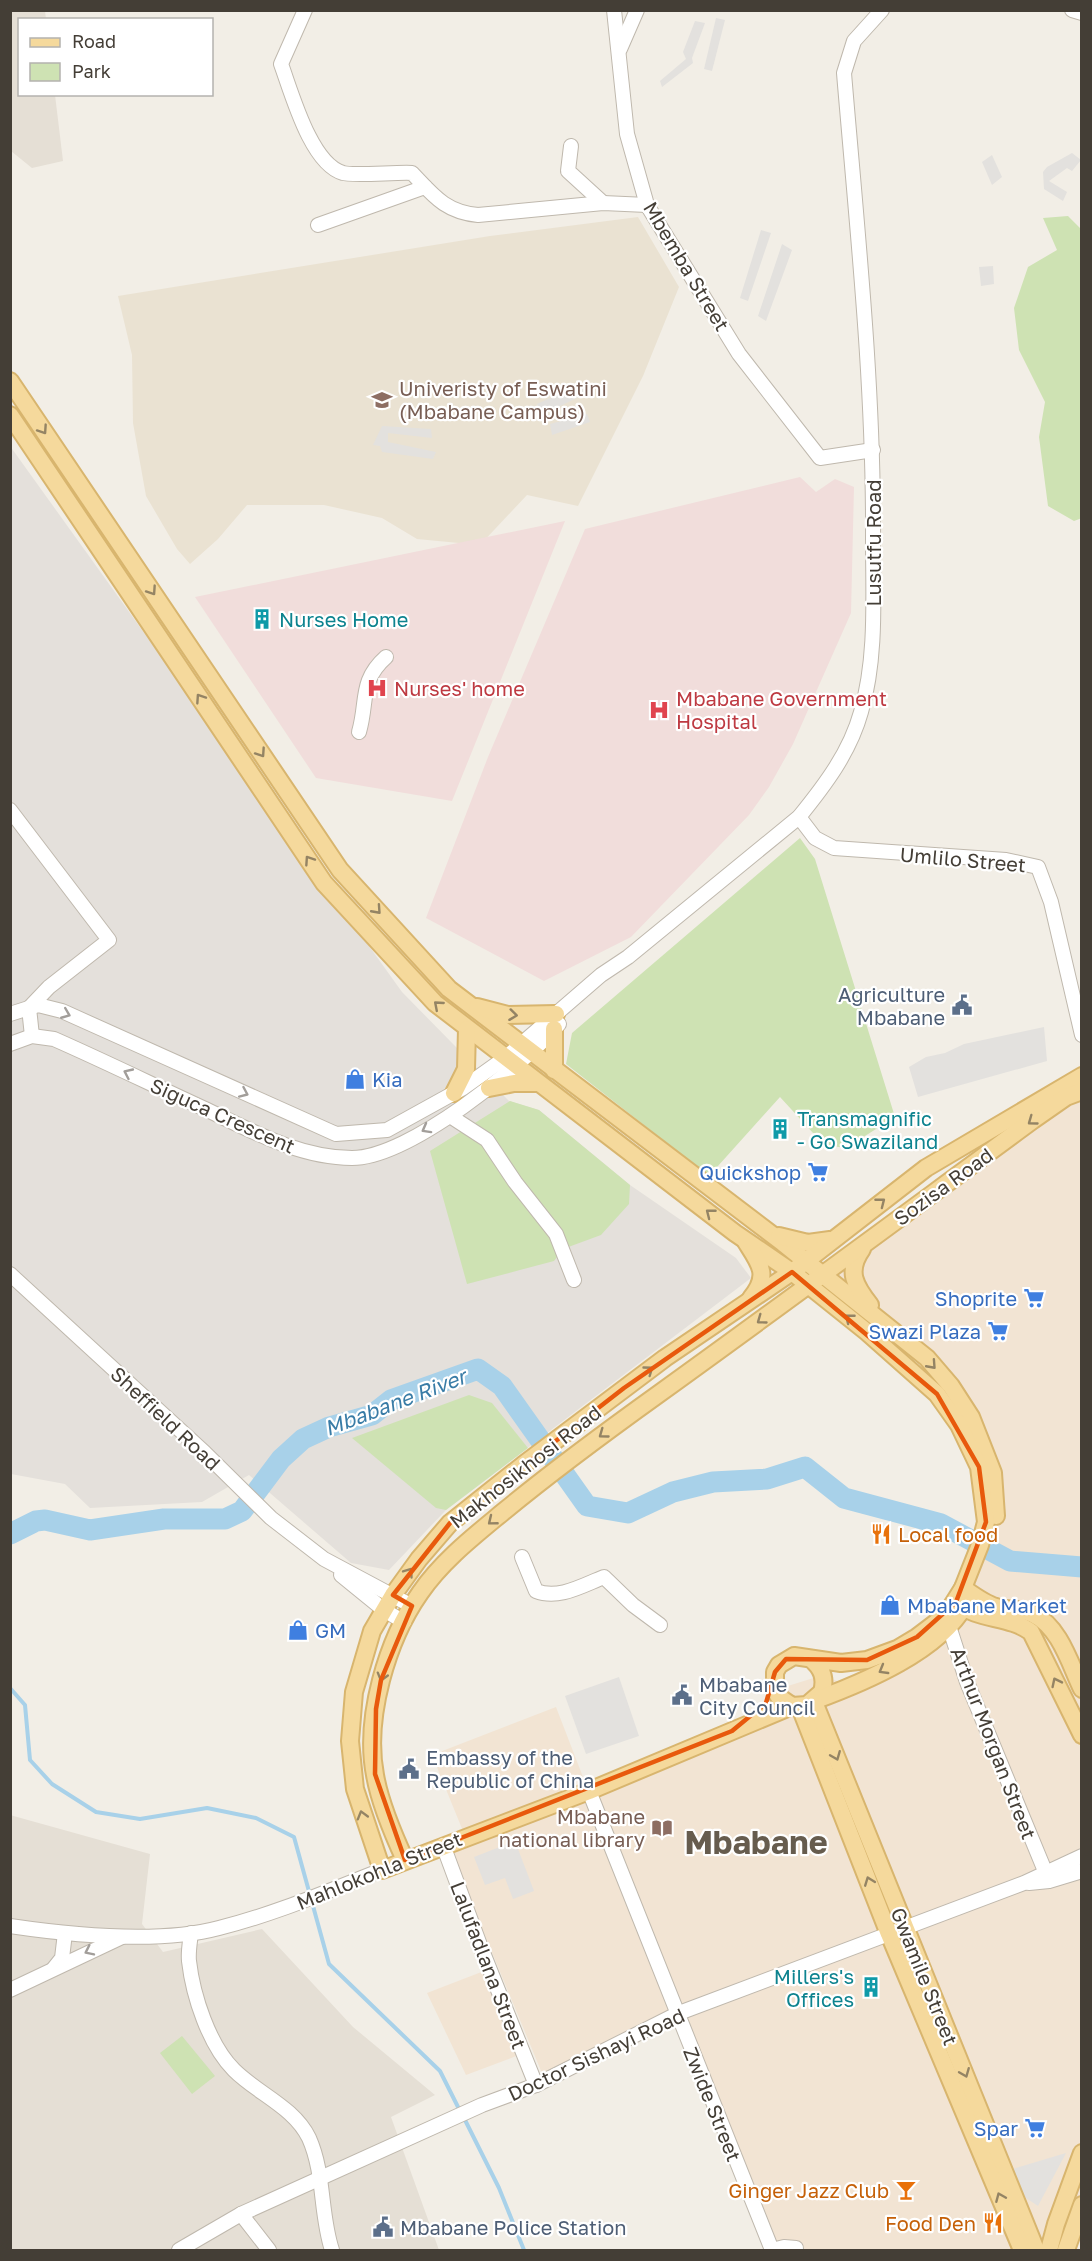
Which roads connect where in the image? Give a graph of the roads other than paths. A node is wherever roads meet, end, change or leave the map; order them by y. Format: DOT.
graph roads {
  1 [pos="305,10"];
  2 [pos="614,10"];
  3 [pos="637,10"];
  4 [pos="882,10"];
  5 [pos="1072,10"];
  6 [pos="1082,13"];
  7 [pos="620,49"];
  8 [pos="572,146"];
  9 [pos="425,187"];
  10 [pos="603,203"];
  11 [pos="647,205"];
  12 [pos="318,225"];
  13 [pos="10,381"];
  14 [pos="10,415"];
  15 [pos="873,450"];
  16 [pos="386,657"];
  17 [pos="359,732"];
  18 [pos="10,810"];
  19 [pos="798,817"];
  20 [pos="471,1005"];
  21 [pos="29,1008"];
  22 [pos="10,1014"];
  23 [pos="555,1022"];
  24 [pos="467,1029"];
  25 [pos="1082,1035"];
  26 [pos="32,1036"];
  27 [pos="10,1044"];
  28 [pos="519,1055"];
  29 [pos="554,1070"];
  30 [pos="1082,1076"];
  31 [pos="538,1083"];
  32 [pos="489,1088"];
  33 [pos="1082,1091"];
  34 [pos="454,1092"];
  35 [pos="450,1116"];
  36 [pos="767,1231"];
  37 [pos="743,1237"];
  38 [pos="835,1238"];
  39 [pos="868,1241"];
  40 [pos="806,1261"];
  41 [pos="792,1272"];
  42 [pos="10,1274"];
  43 [pos="574,1280"];
  44 [pos="815,1281"];
  45 [pos="747,1304"];
  46 [pos="883,1321"];
  47 [pos="989,1530"];
  48 [pos="522,1557"];
  49 [pos="388,1602"];
  50 [pos="958,1605"];
  51 [pos="412,1606"];
  52 [pos="404,1622"];
  53 [pos="660,1625"];
  54 [pos="811,1659"];
  55 [pos="773,1680"];
  56 [pos="1082,1689"];
  57 [pos="805,1704"];
  58 [pos="732,1731"];
  59 [pos="1082,1735"];
  60 [pos="589,1791"];
  61 [pos="443,1845"];
  62 [pos="1082,1856"];
  63 [pos="405,1860"];
  64 [pos="382,1870"];
  65 [pos="1045,1871"];
  66 [pos="1082,1871"];
  67 [pos="1024,1883"];
  68 [pos="10,1926"];
  69 [pos="906,1928"];
  70 [pos="65,1933"];
  71 [pos="191,1933"];
  72 [pos="890,1934"];
  73 [pos="126,1935"];
  74 [pos="53,1969"];
  75 [pos="10,1990"];
  76 [pos="679,2013"];
  77 [pos="536,2085"];
  78 [pos="1082,2153"];
  79 [pos="322,2178"];
  80 [pos="1082,2205"];
  81 [pos="241,2214"];
  82 [pos="796,2248"];
  83 [pos="179,2250"];
  84 [pos="269,2250"];
  85 [pos="332,2250"];
  86 [pos="772,2250"];
  87 [pos="1023,2250"];
  88 [pos="1036,2250"];
  89 [pos="1049,2250"];
  90 [pos="1066,2250"];
  1 -- 9 [label="street"];
  2 -- 7 [label="street, Mbemba Street"];
  3 -- 7 [label="street"];
  4 -- 15 [label="street, Lusutfu Road"];
  5 -- 6 [label="street"];
  7 -- 11 [label="street, Mbemba Street"];
  8 -- 10 [label="street"];
  9 -- 10 [label="street"];
  9 -- 12 [label="street"];
  10 -- 11 [label="street"];
  11 -- 15 [label="street, Mbemba Street"];
  13 -- 20 [label="main road, one-way"];
  24 -- 14 [label="main road, one-way"];
  15 -- 19 [label="street, Lusutfu Road"];
  16 -- 17 [label="street"];
  18 -- 21 [label="street"];
  19 -- 23 [label="street, Lusutfu Road"];
  19 -- 25 [label="street, Umlilo Street"];
  20 -- 23 [label="main road, one-way"];
  20 -- 28 [label="main road"];
  21 -- 22 [label="street, Siguca Crescent"];
  21 -- 26 [label="street"];
  21 -- 34 [label="street, Siguca Crescent, one-way"];
  23 -- 28 [label="street, Lusutfu Road"];
  23 -- 29 [label="main road"];
  24 -- 28 [label="main road"];
  24 -- 34 [label="main road"];
  26 -- 27 [label="street"];
  35 -- 26 [label="street, Siguca Crescent, one-way"];
  28 -- 29 [label="main road"];
  28 -- 31 [label="main road"];
  28 -- 32 [label="street, Siguca Crescent"];
  28 -- 34 [label="street, Siguca Crescent"];
  29 -- 36 [label="main road"];
  38 -- 30 [label="main road, Sozisa Road, one-way"];
  31 -- 32 [label="main road"];
  37 -- 31 [label="main road, one-way"];
  32 -- 35 [label="street, Siguca Crescent"];
  33 -- 39 [label="main road, Sozisa Road, one-way"];
  35 -- 43 [label="street"];
  36 -- 38 [label="main road"];
  36 -- 40 [label="main road"];
  37 -- 41 [label="main road"];
  37 -- 45 [label="main road"];
  38 -- 40 [label="main road, Sozisa Road"];
  39 -- 44 [label="main road, Sozisa Road"];
  39 -- 46 [label="main road"];
  40 -- 41 [label="main road, Makhosikhosi Road"];
  40 -- 44 [label="main road"];
  41 -- 44 [label="main road"];
  41 -- 45 [label="main road, Makhosikhosi Road"];
  42 -- 49 [label="street, Sheffield Road"];
  44 -- 46 [label="main road"];
  47 -- 44 [label="main road, one-way"];
  44 -- 51 [label="main road, Makhosikhosi Road, one-way"];
  49 -- 45 [label="main road, Makhosikhosi Road, one-way"];
  46 -- 47 [label="main road, one-way"];
  47 -- 50 [label="main road"];
  48 -- 53 [label="street"];
  49 -- 51 [label="street, Sheffield Road"];
  49 -- 52 [label="street, Sheffield Road"];
  64 -- 49 [label="main road, Makhosikhosi Road, one-way"];
  50 -- 54 [label="main road"];
  50 -- 56 [label="main road"];
  50 -- 57 [label="main road, Mahlokohla Street, one-way"];
  59 -- 50 [label="main road, one-way"];
  50 -- 65 [label="street, Arthur Morgan Street"];
  51 -- 52 [label="main road, Makhosikhosi Road"];
  52 -- 63 [label="main road, Makhosikhosi Road, one-way"];
  54 -- 55 [label="main road"];
  54 -- 57 [label="main road"];
  55 -- 57 [label="main road"];
  55 -- 58 [label="main road, Mahlokohla Street"];
  57 -- 58 [label="main road, Mahlokohla Street"];
  57 -- 69 [label="main road, Gwamile Street, one-way"];
  72 -- 57 [label="main road, Gwamile Street, one-way"];
  58 -- 60 [label="main road, Mahlokohla Street"];
  60 -- 61 [label="main road, Mahlokohla Street"];
  60 -- 76 [label="street, Zwide Street"];
  61 -- 63 [label="main road, Mahlokohla Street"];
  61 -- 77 [label="street, Lalufadlana Street"];
  62 -- 65 [label="street, Doctor Sishayi Road"];
  63 -- 64 [label="main road, Mahlokohla Street"];
  64 -- 71 [label="street, Mahlokohla Street"];
  65 -- 67 [label="street, Doctor Sishayi Road"];
  66 -- 67 [label="street, Doctor Sishayi Road"];
  67 -- 69 [label="street, Doctor Sishayi Road"];
  68 -- 70 [label="street, Mahlokohla Street"];
  69 -- 72 [label="street, Doctor Sishayi Road"];
  69 -- 88 [label="main road, Gwamile Street, one-way"];
  70 -- 73 [label="street, Mahlokohla Street"];
  70 -- 74 [label="street"];
  71 -- 73 [label="street, Mahlokohla Street"];
  71 -- 79 [label="street"];
  72 -- 76 [label="street, Doctor Sishayi Road"];
  87 -- 72 [label="main road, Gwamile Street, one-way"];
  73 -- 74 [label="street, one-way"];
  74 -- 75 [label="street"];
  76 -- 77 [label="street, Doctor Sishayi Road"];
  76 -- 86 [label="street, Zwide Street"];
  77 -- 79 [label="street, Doctor Sishayi Road"];
  78 -- 89 [label="main road"];
  79 -- 81 [label="street, Doctor Sishayi Road"];
  79 -- 85 [label="street"];
  80 -- 90 [label="main road"];
  81 -- 83 [label="street, Doctor Sishayi Road"];
  81 -- 84 [label="street"];
  82 -- 86 [label="street"];
}
